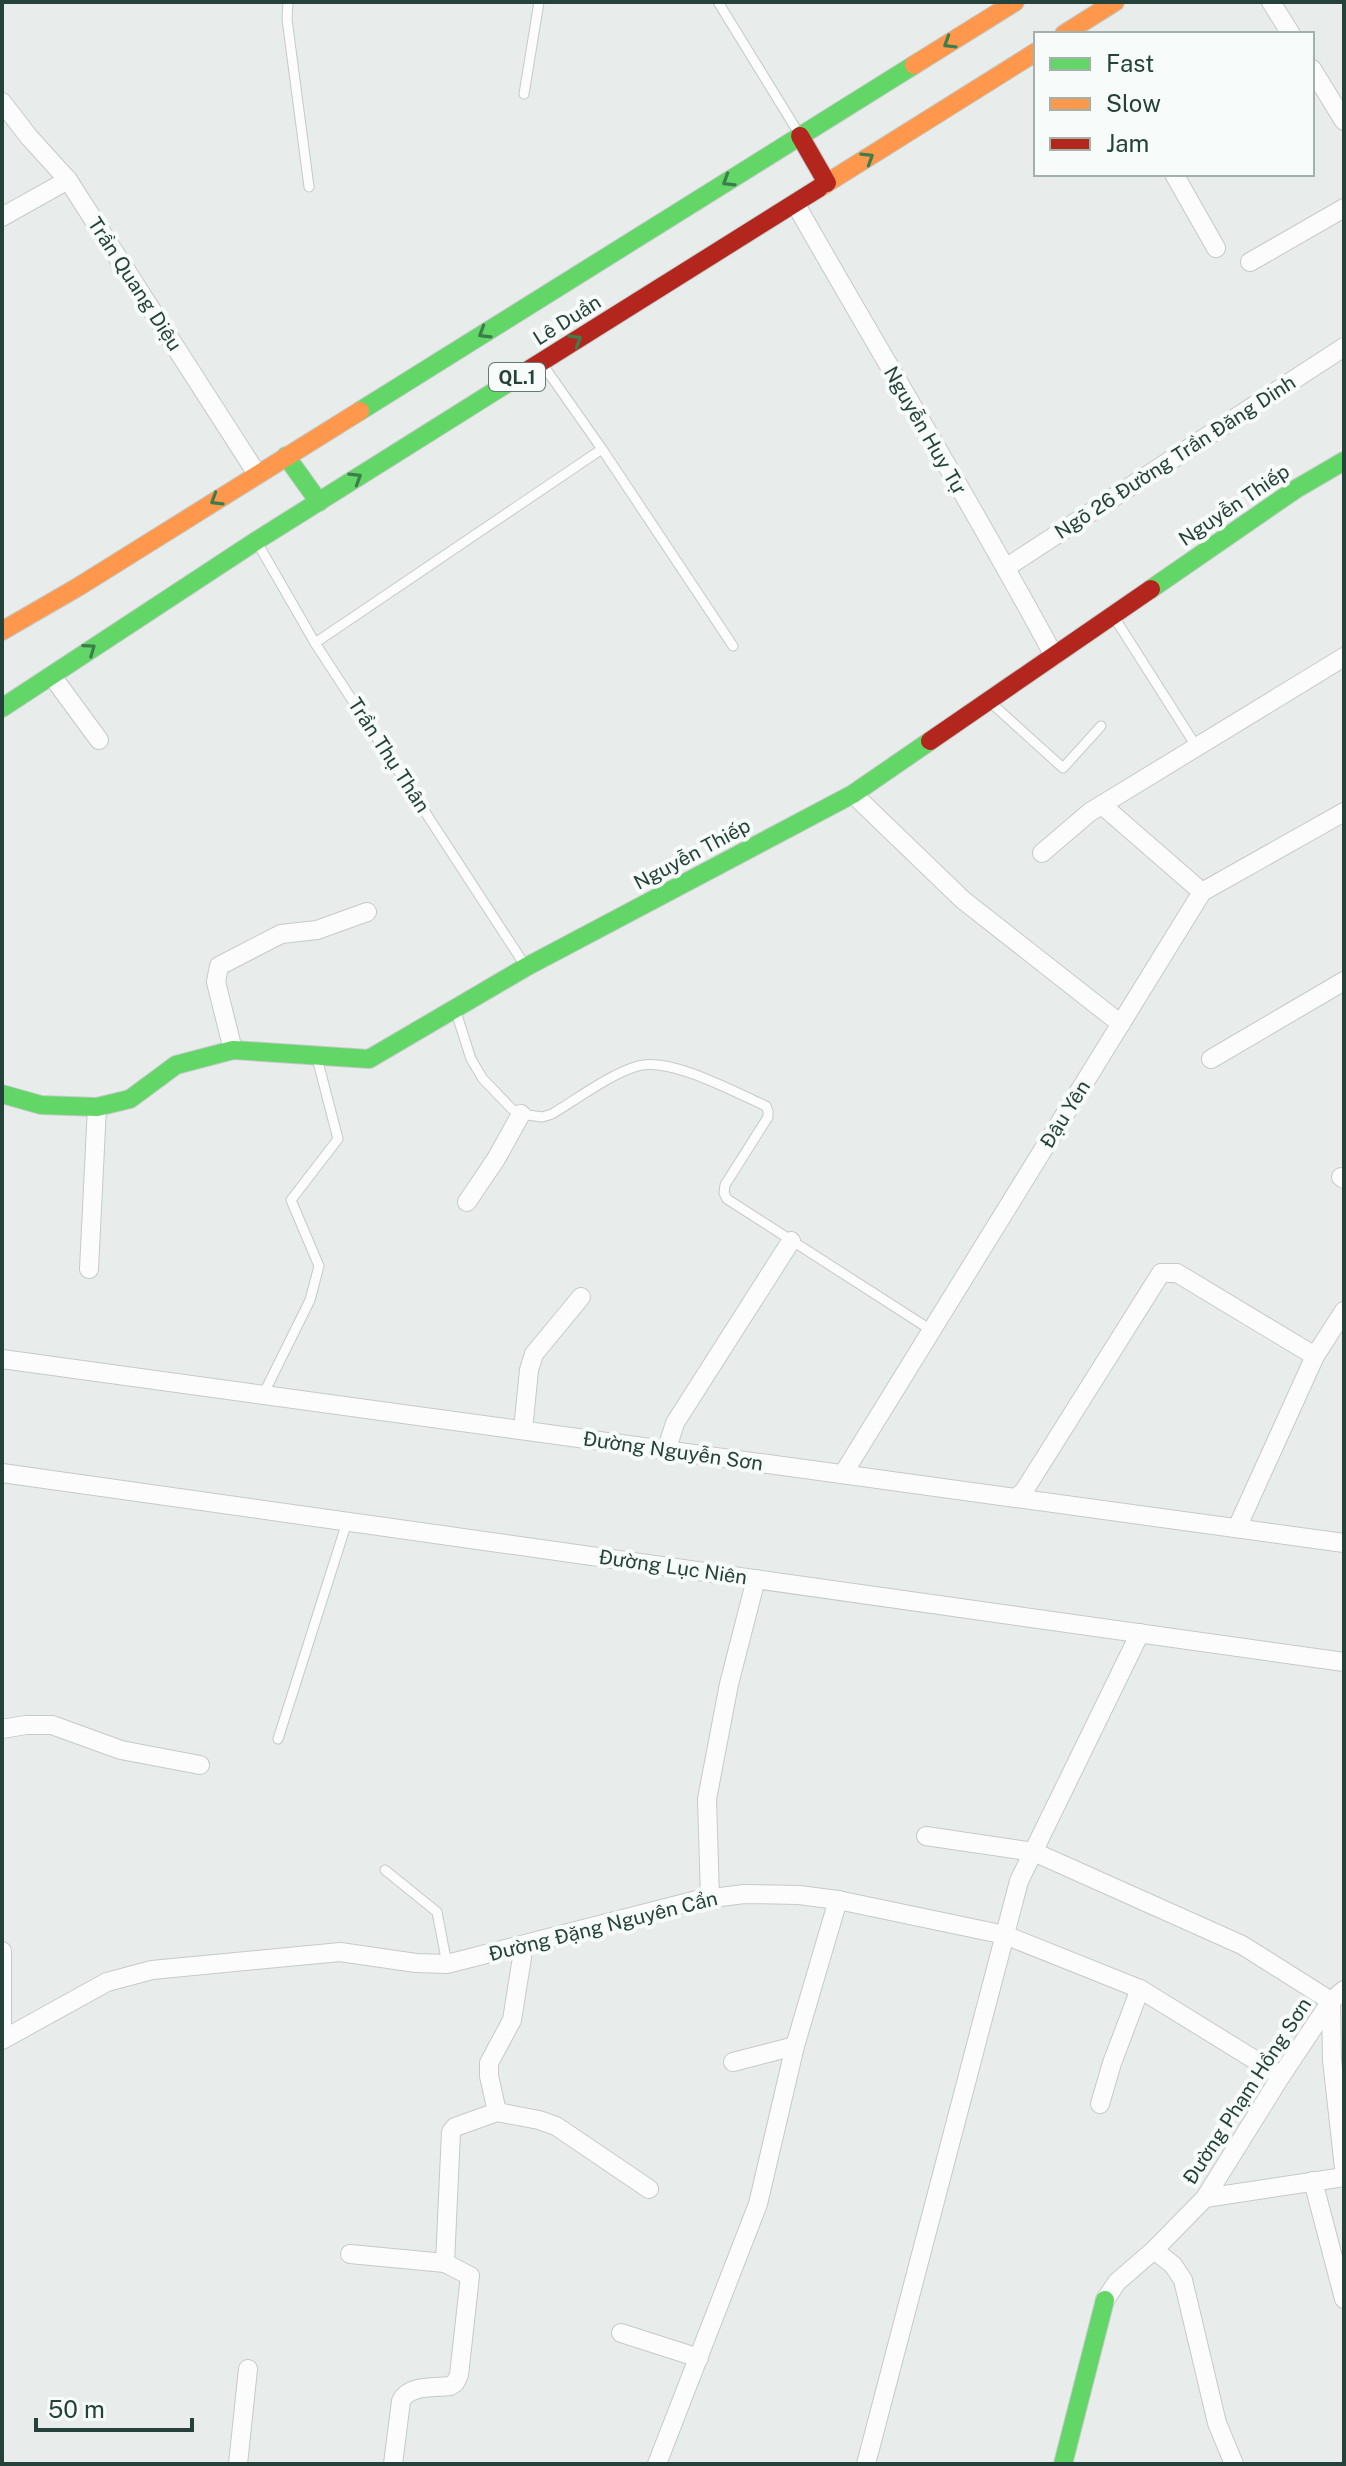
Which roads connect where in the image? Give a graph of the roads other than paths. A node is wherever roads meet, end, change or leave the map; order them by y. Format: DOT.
graph roads {
  1 [pos="288,2"];
  2 [pos="539,2"];
  3 [pos="718,2"];
  4 [pos="1015,2"];
  5 [pos="1271,2"];
  6 [pos="1111,3"];
  7 [pos="1091,27"];
  8 [pos="1290,32"];
  9 [pos="1034,53"];
  10 [pos="1314,72"];
  11 [pos="524,94"];
  12 [pos="2,102"];
  13 [pos="1344,121"];
  14 [pos="800,136"];
  15 [pos="1175,176"];
  16 [pos="68,180"];
  17 [pos="827,183"];
  18 [pos="309,187"];
  19 [pos="795,203"];
  20 [pos="1344,208"];
  21 [pos="2,217"];
  22 [pos="1216,248"];
  23 [pos="1250,262"];
  24 [pos="1344,347"];
  25 [pos="541,362"];
  26 [pos="602,449"];
  27 [pos="286,456"];
  28 [pos="1344,461"];
  29 [pos="257,474"];
  30 [pos="319,502"];
  31 [pos="256,541"];
  32 [pos="1007,567"];
  33 [pos="1113,614"];
  34 [pos="2,631"];
  35 [pos="315,643"];
  36 [pos="733,646"];
  37 [pos="1054,656"];
  38 [pos="1344,657"];
  39 [pos="52,676"];
  40 [pos="989,701"];
  41 [pos="2,708"];
  42 [pos="1101,726"];
  43 [pos="99,740"];
  44 [pos="1196,746"];
  45 [pos="853,794"];
  46 [pos="1102,805"];
  47 [pos="1344,812"];
  48 [pos="1042,853"];
  49 [pos="1202,892"];
  50 [pos="367,912"];
  51 [pos="526,967"];
  52 [pos="1344,981"];
  53 [pos="455,1009"];
  54 [pos="1121,1024"];
  55 [pos="233,1050"];
  56 [pos="317,1055"];
  57 [pos="1211,1059"];
  58 [pos="2,1094"];
  59 [pos="97,1107"];
  60 [pos="521,1114"];
  61 [pos="467,1202"];
  62 [pos="791,1241"];
  63 [pos="89,1269"];
  64 [pos="581,1297"];
  65 [pos="1344,1311"];
  66 [pos="931,1330"];
  67 [pos="1315,1356"];
  68 [pos="2,1359"];
  69 [pos="263,1395"];
  70 [pos="523,1430"];
  71 [pos="672,1451"];
  72 [pos="2,1473"];
  73 [pos="843,1474"];
  74 [pos="1016,1498"];
  75 [pos="347,1522"];
  76 [pos="1237,1528"];
  77 [pos="1344,1543"];
  78 [pos="756,1579"];
  79 [pos="1140,1633"];
  80 [pos="1344,1662"];
  81 [pos="2,1729"];
  82 [pos="278,1739"];
  83 [pos="200,1765"];
  84 [pos="926,1836"];
  85 [pos="1034,1852"];
  86 [pos="385,1870"];
  87 [pos="710,1898"];
  88 [pos="838,1900"];
  89 [pos="1005,1935"];
  90 [pos="524,1945"];
  91 [pos="2,1951"];
  92 [pos="447,1964"];
  93 [pos="1140,1989"];
  94 [pos="1338,1996"];
  95 [pos="2,2034"];
  96 [pos="2,2040"];
  97 [pos="795,2046"];
  98 [pos="733,2062"];
  99 [pos="1281,2076"];
  100 [pos="1100,2104"];
  101 [pos="497,2112"];
  102 [pos="1344,2168"];
  103 [pos="1344,2177"];
  104 [pos="1313,2181"];
  105 [pos="649,2189"];
  106 [pos="1205,2198"];
  107 [pos="1154,2250"];
  108 [pos="350,2254"];
  109 [pos="445,2263"];
  110 [pos="1344,2299"];
  111 [pos="1105,2300"];
  112 [pos="621,2333"];
  113 [pos="699,2358"];
  114 [pos="248,2369"];
  115 [pos="238,2464"];
  116 [pos="393,2464"];
  117 [pos="657,2464"];
  118 [pos="866,2464"];
  119 [pos="1063,2464"];
  120 [pos="1234,2464"];
  1 -- 18 [label="lane"];
  2 -- 11 [label="lane"];
  3 -- 14 [label="lane"];
  4 -- 14 [label="main road, Lê Duẩn / QL.1, one-way"];
  5 -- 8 [label="street"];
  6 -- 7 [label="main road"];
  17 -- 9 [label="main road, Lê Duẩn / QL.1, one-way"];
  10 -- 13 [label="street"];
  12 -- 16 [label="street, Trần Quang Diệu"];
  14 -- 17 [label="main road"];
  14 -- 27 [label="main road, Lê Duẩn / QL.1, one-way"];
  15 -- 22 [label="street"];
  16 -- 21 [label="street"];
  16 -- 29 [label="street, Trần Quang Diệu"];
  17 -- 19 [label="main road, Lê Duẩn / QL.1"];
  25 -- 19 [label="main road, Lê Duẩn / QL.1, one-way"];
  19 -- 32 [label="street, Nguyễn Huy Tự"];
  20 -- 23 [label="street"];
  24 -- 32 [label="street, Ngõ 26 Đường Trần Đăng Dinh"];
  25 -- 26 [label="lane"];
  30 -- 25 [label="main road, Lê Duẩn / QL.1, one-way"];
  26 -- 35 [label="lane"];
  26 -- 36 [label="lane"];
  27 -- 29 [label="main road, Lê Duẩn / QL.1"];
  27 -- 30 [label="main road"];
  28 -- 33 [label="main road, Nguyễn Thiếp"];
  29 -- 34 [label="main road, Lê Duẩn / QL.1, one-way"];
  30 -- 31 [label="main road, Lê Duẩn / QL.1"];
  31 -- 35 [label="lane, Trần Thụ Thân"];
  39 -- 31 [label="main road, Lê Duẩn / QL.1, one-way"];
  32 -- 37 [label="street, Nguyễn Huy Tự"];
  33 -- 37 [label="main road, Nguyễn Thiếp"];
  33 -- 44 [label="lane"];
  35 -- 51 [label="lane, Trần Thụ Thân"];
  37 -- 40 [label="main road, Nguyễn Thiếp"];
  38 -- 44 [label="street"];
  39 -- 41 [label="main road, Lê Duẩn / QL.1"];
  39 -- 43 [label="street"];
  40 -- 42 [label="lane"];
  40 -- 45 [label="main road, Nguyễn Thiếp"];
  44 -- 46 [label="street"];
  45 -- 51 [label="main road, Nguyễn Thiếp"];
  45 -- 54 [label="street"];
  46 -- 48 [label="street"];
  46 -- 49 [label="street"];
  47 -- 49 [label="street, Đậu Yên"];
  49 -- 54 [label="street, Đậu Yên"];
  50 -- 55 [label="street"];
  51 -- 53 [label="main road, Nguyễn Thiếp"];
  52 -- 57 [label="street"];
  53 -- 56 [label="main road, Nguyễn Thiếp"];
  53 -- 60 [label="lane"];
  54 -- 66 [label="street, Đậu Yên"];
  55 -- 56 [label="main road, Nguyễn Thiếp"];
  55 -- 59 [label="main road, Nguyễn Thiếp"];
  56 -- 69 [label="lane"];
  58 -- 59 [label="main road, Nguyễn Thiếp"];
  59 -- 63 [label="street"];
  60 -- 61 [label="street"];
  60 -- 62 [label="lane"];
  62 -- 66 [label="lane"];
  62 -- 71 [label="street"];
  64 -- 70 [label="street"];
  65 -- 67 [label="street"];
  66 -- 73 [label="street, Đậu Yên"];
  67 -- 74 [label="street"];
  67 -- 76 [label="street"];
  68 -- 69 [label="street, Đường Nguyễn Sơn"];
  69 -- 70 [label="street, Đường Nguyễn Sơn"];
  70 -- 71 [label="street, Đường Nguyễn Sơn"];
  71 -- 73 [label="street, Đường Nguyễn Sơn"];
  72 -- 75 [label="street, Đường Lục Niên"];
  73 -- 74 [label="street, Đường Nguyễn Sơn"];
  74 -- 76 [label="street, Đường Nguyễn Sơn"];
  75 -- 78 [label="street, Đường Lục Niên"];
  75 -- 82 [label="lane"];
  76 -- 77 [label="street, Đường Nguyễn Sơn"];
  78 -- 79 [label="street, Đường Lục Niên"];
  78 -- 87 [label="street"];
  79 -- 80 [label="street, Đường Lục Niên"];
  79 -- 85 [label="street"];
  81 -- 83 [label="street"];
  84 -- 85 [label="street"];
  85 -- 89 [label="street"];
  85 -- 94 [label="street"];
  86 -- 92 [label="lane"];
  87 -- 88 [label="street, Đường Đặng Nguyên Cẩn"];
  87 -- 90 [label="street, Đường Đặng Nguyên Cẩn"];
  88 -- 89 [label="street, Đường Đặng Nguyên Cẩn"];
  88 -- 97 [label="street"];
  89 -- 93 [label="street, Đường Đặng Nguyên Cẩn"];
  89 -- 118 [label="street"];
  90 -- 92 [label="street, Đường Đặng Nguyên Cẩn"];
  90 -- 101 [label="street"];
  91 -- 95 [label="street"];
  92 -- 96 [label="street, Đường Đặng Nguyên Cẩn"];
  93 -- 99 [label="street, Đường Đặng Nguyên Cẩn"];
  93 -- 100 [label="street"];
  94 -- 99 [label="street, Đường Phạm Hồng Sơn"];
  94 -- 102 [label="street"];
  97 -- 98 [label="street"];
  97 -- 113 [label="street"];
  99 -- 106 [label="street, Đường Phạm Hồng Sơn"];
  101 -- 105 [label="street"];
  101 -- 109 [label="street"];
  103 -- 104 [label="street"];
  104 -- 106 [label="street"];
  104 -- 110 [label="street"];
  106 -- 107 [label="street, Đường Phạm Hồng Sơn"];
  107 -- 111 [label="street, Đường Phạm Hồng Sơn"];
  107 -- 120 [label="street"];
  108 -- 109 [label="street"];
  109 -- 116 [label="street"];
  111 -- 119 [label="main road, Đường Phạm Hồng Sơn"];
  112 -- 113 [label="street"];
  113 -- 117 [label="street"];
  114 -- 115 [label="street"];
}
